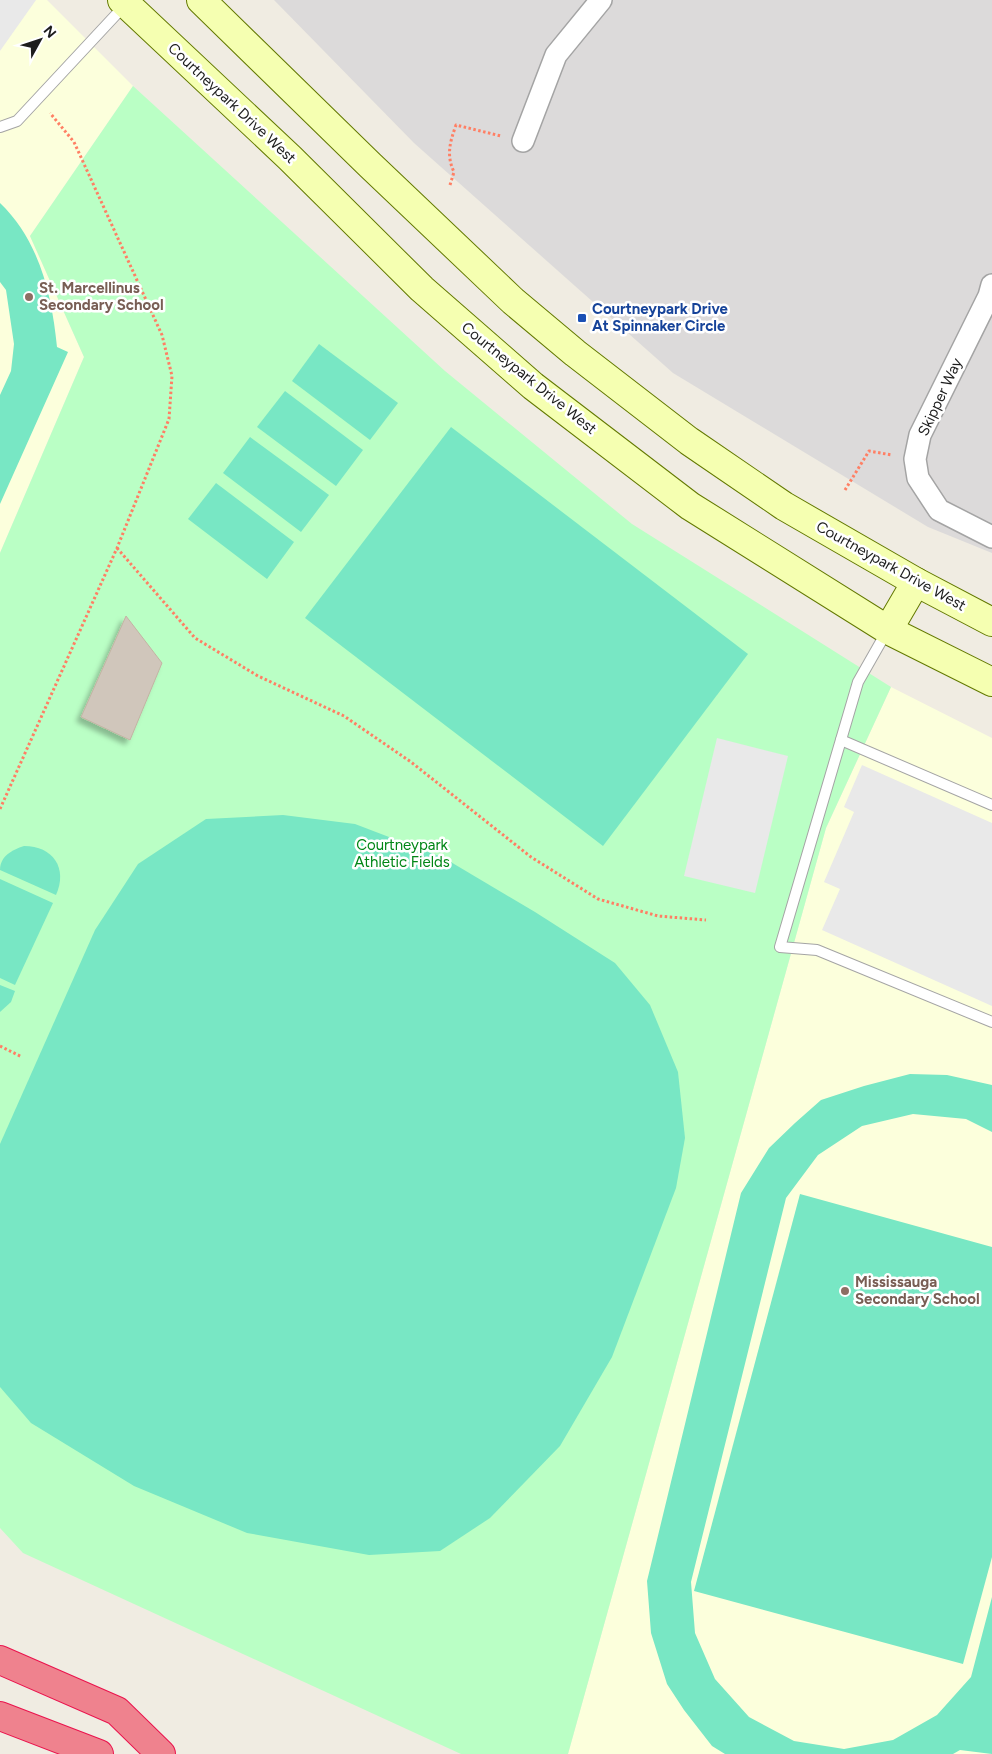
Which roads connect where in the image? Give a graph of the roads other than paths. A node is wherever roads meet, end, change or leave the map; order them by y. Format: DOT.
graph roads {
  1 [pos="201,0"];
  2 [pos="601,0"];
  3 [pos="126,1"];
  4 [pos="0,127"];
  5 [pos="524,141"];
  6 [pos="992,285"];
  7 [pos="992,537"];
  8 [pos="916,582"];
  9 [pos="992,622"];
  10 [pos="888,630"];
  11 [pos="992,682"];
  12 [pos="841,740"];
  13 [pos="992,805"];
  14 [pos="992,1022"];
  15 [pos="0,1660"];
  16 [pos="0,1716"];
  17 [pos="99,1754"];
  18 [pos="161,1754"];
  1 -- 8 [label="main road, Courtneypark Drive West"];
  2 -- 5 [label="street"];
  3 -- 4 [label="lane"];
  3 -- 10 [label="main road, Courtneypark Drive West"];
  6 -- 7 [label="street, Skipper Way"];
  8 -- 9 [label="main road, Courtneypark Drive West"];
  8 -- 10 [label="main road"];
  10 -- 11 [label="main road, Courtneypark Drive West"];
  10 -- 12 [label="lane"];
  12 -- 13 [label="lane"];
  12 -- 14 [label="lane"];
  15 -- 18 [label="highway"];
  16 -- 17 [label="highway"];
}
